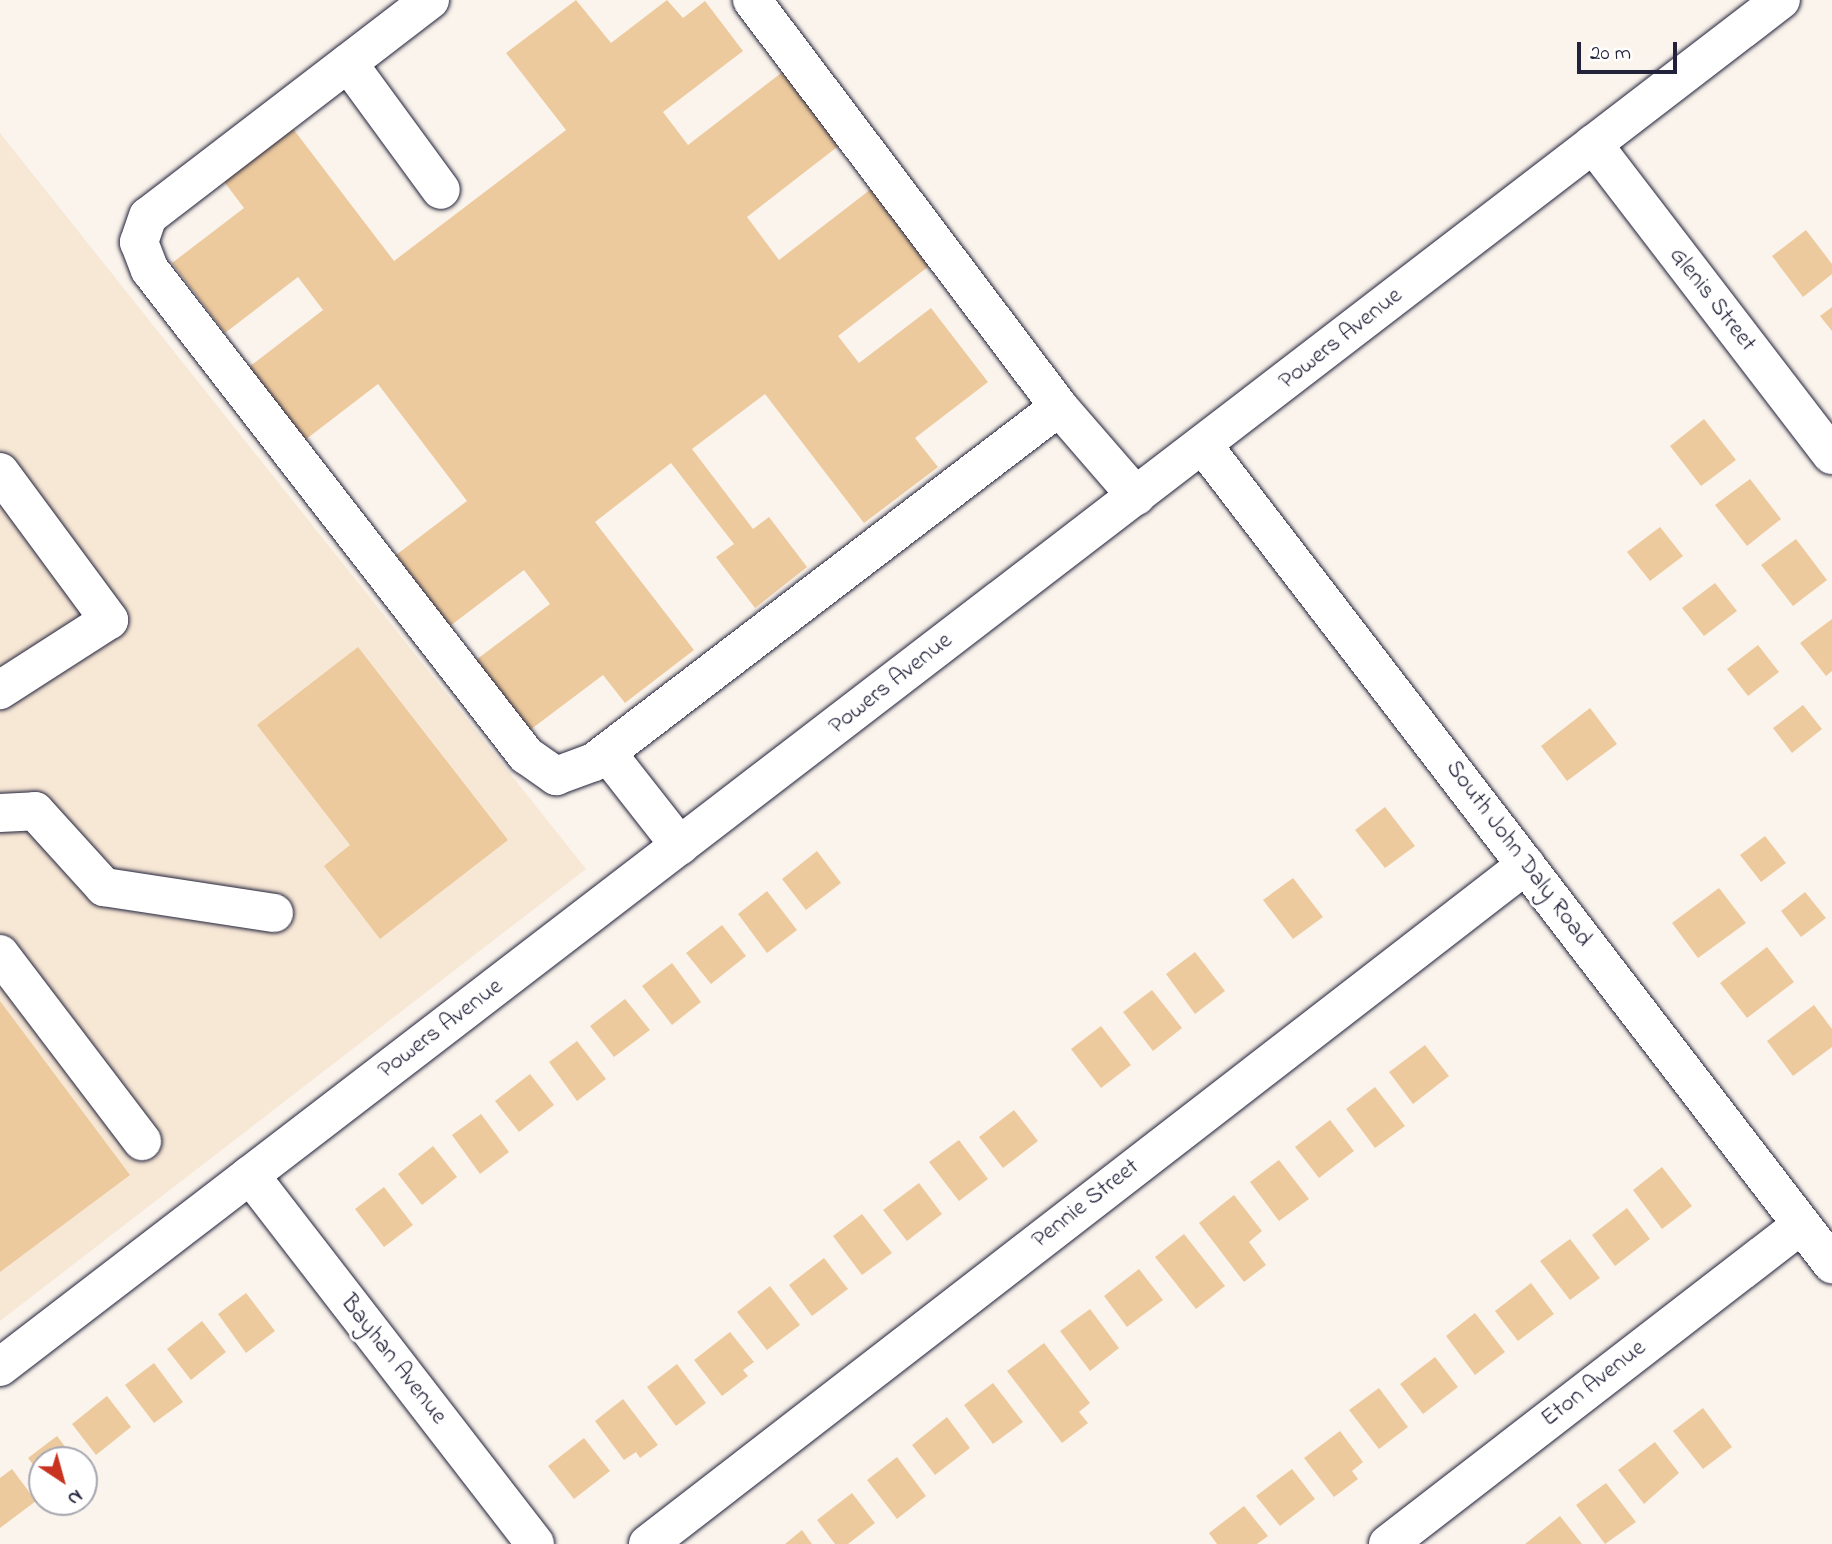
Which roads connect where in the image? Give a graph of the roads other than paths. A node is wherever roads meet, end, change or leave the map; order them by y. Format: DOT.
graph roads {
  1 [pos="430,0"];
  2 [pos="751,0"];
  3 [pos="1781,0"];
  4 [pos="348,64"];
  5 [pos="1593,144"];
  6 [pos="441,190"];
  7 [pos="1059,407"];
  8 [pos="1203,445"];
  9 [pos="1832,455"];
  10 [pos="0,472"];
  11 [pos="1136,496"];
  12 [pos="0,690"];
  13 [pos="607,753"];
  14 [pos="0,813"];
  15 [pos="680,846"];
  16 [pos="1526,865"];
  17 [pos="274,913"];
  18 [pos="0,954"];
  19 [pos="142,1141"];
  20 [pos="250,1175"];
  21 [pos="1801,1224"];
  22 [pos="1832,1264"];
  23 [pos="0,1367"];
  24 [pos="535,1544"];
  25 [pos="648,1544"];
  26 [pos="1388,1544"];
  1 -- 4 [label="street"];
  2 -- 7 [label="street"];
  3 -- 5 [label="street, Powers Avenue"];
  4 -- 6 [label="street"];
  4 -- 13 [label="street"];
  5 -- 8 [label="street, Powers Avenue"];
  5 -- 9 [label="street, Glenis Street"];
  7 -- 11 [label="street"];
  7 -- 13 [label="street"];
  8 -- 11 [label="street, Powers Avenue"];
  8 -- 16 [label="street, South John Daly Road"];
  10 -- 12 [label="street"];
  11 -- 15 [label="street, Powers Avenue"];
  13 -- 15 [label="street"];
  14 -- 17 [label="street"];
  15 -- 20 [label="street, Powers Avenue"];
  16 -- 21 [label="street, South John Daly Road"];
  16 -- 25 [label="street, Pennie Street"];
  18 -- 19 [label="street"];
  20 -- 23 [label="street, Powers Avenue"];
  20 -- 24 [label="street, Bayhan Avenue"];
  21 -- 22 [label="street, South John Daly Road"];
  21 -- 26 [label="street, Eton Avenue"];
}
